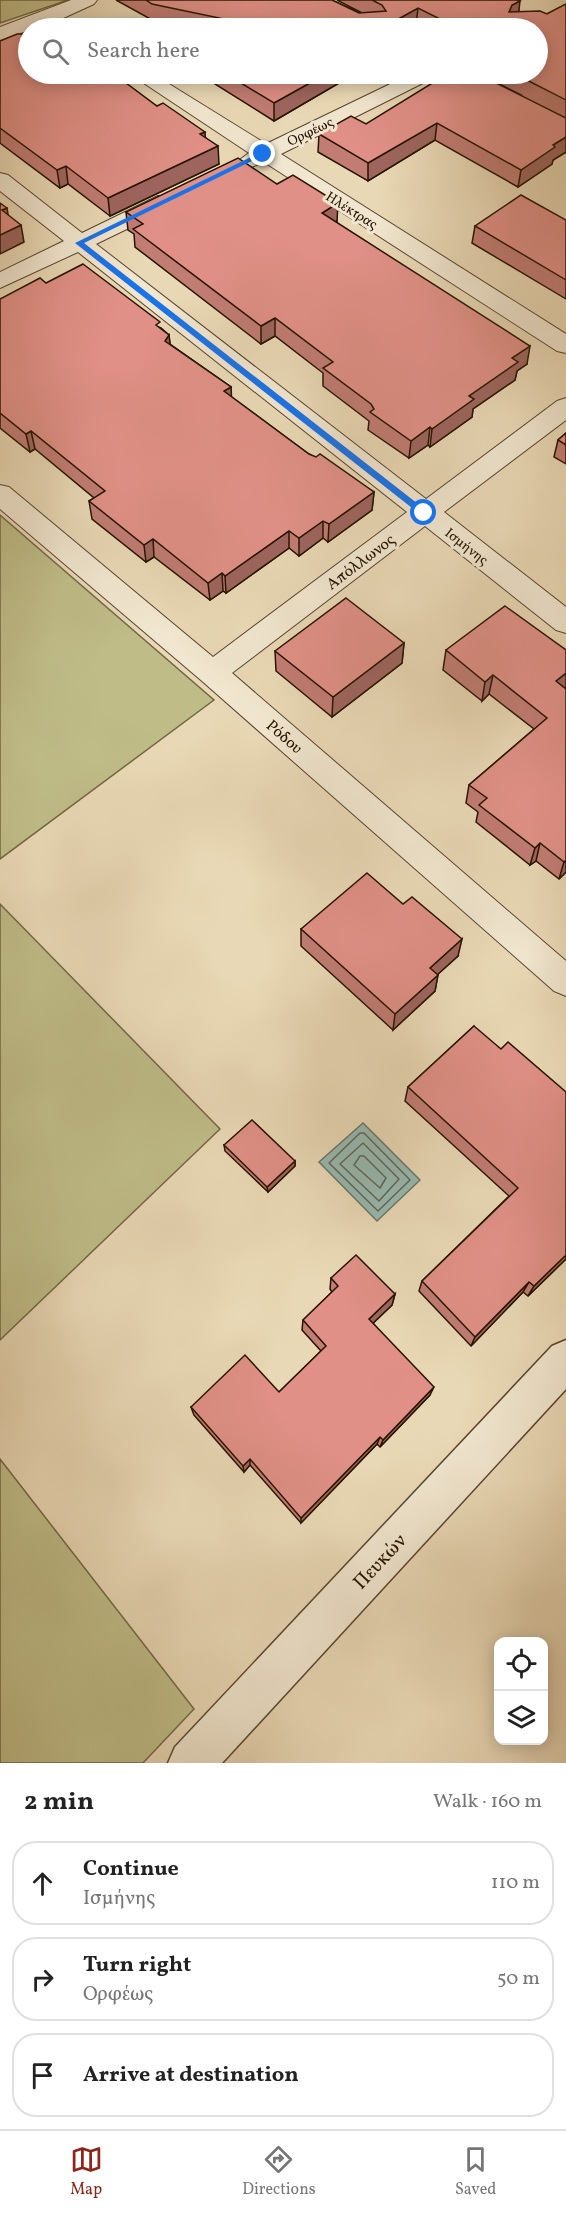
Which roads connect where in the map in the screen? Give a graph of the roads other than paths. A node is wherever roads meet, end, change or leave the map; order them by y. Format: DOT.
graph roads {
  1 [pos="87,0"];
  2 [pos="51,16"];
  3 [pos="45,18"];
  4 [pos="54,18"];
  5 [pos="18,28"];
  6 [pos="0,34"];
  7 [pos="155,84"];
  8 [pos="406,84"];
  9 [pos="263,154"];
  10 [pos="232,168"];
  11 [pos="0,180"];
  12 [pos="181,193"];
  13 [pos="79,243"];
  14 [pos="0,281"];
  15 [pos="566,345"];
  16 [pos="566,406"];
  17 [pos="0,494"];
  18 [pos="424,513"];
  19 [pos="566,622"];
  20 [pos="212,673"];
  21 [pos="566,981"];
  22 [pos="566,1360"];
  23 [pos="191,1763"];
  1 -- 2 [label="street"];
  2 -- 3 [label="street"];
  2 -- 4 [label="street"];
  5 -- 6 [label="street"];
  7 -- 9 [label="street, Ηλέκτρας"];
  8 -- 9 [label="street, Ορφέως"];
  9 -- 10 [label="street, Ορφέως"];
  9 -- 15 [label="street, Ηλέκτρας"];
  11 -- 13 [label="street, Ισμήνης"];
  12 -- 13 [label="street"];
  13 -- 14 [label="street"];
  13 -- 18 [label="street, Ισμήνης"];
  16 -- 18 [label="street, Απόλλωνος"];
  17 -- 20 [label="street, Ρόδου"];
  18 -- 19 [label="street, Ισμήνης"];
  18 -- 20 [label="street, Απόλλωνος"];
  20 -- 21 [label="street, Ρόδου"];
  22 -- 23 [label="street, Πευκών"];
}
